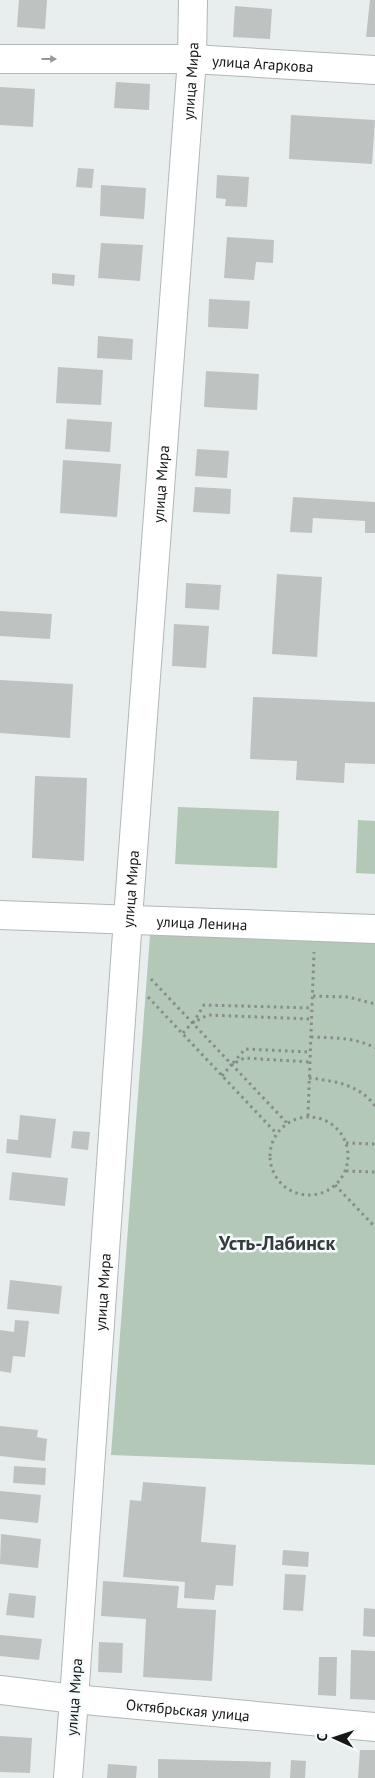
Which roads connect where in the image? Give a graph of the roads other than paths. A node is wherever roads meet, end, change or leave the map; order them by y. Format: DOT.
graph roads {
  1 [pos="193,0"];
  2 [pos="0,59"];
  3 [pos="192,59"];
  4 [pos="375,70"];
  5 [pos="0,914"];
  6 [pos="128,918"];
  7 [pos="375,929"];
  8 [pos="0,1690"];
  9 [pos="74,1699"];
  10 [pos="375,1727"];
  11 [pos="68,1778"];
  1 -- 3 [label="street, улица Мира"];
  2 -- 3 [label="street, улица Агаркова, one-way"];
  3 -- 4 [label="street, улица Агаркова"];
  3 -- 6 [label="street, улица Мира"];
  5 -- 6 [label="street, улица Ленина"];
  6 -- 7 [label="street, улица Ленина"];
  6 -- 9 [label="street, улица Мира"];
  8 -- 9 [label="street, Октябрьская улица"];
  9 -- 10 [label="street, Октябрьская улица"];
  9 -- 11 [label="street, улица Мира"];
}
